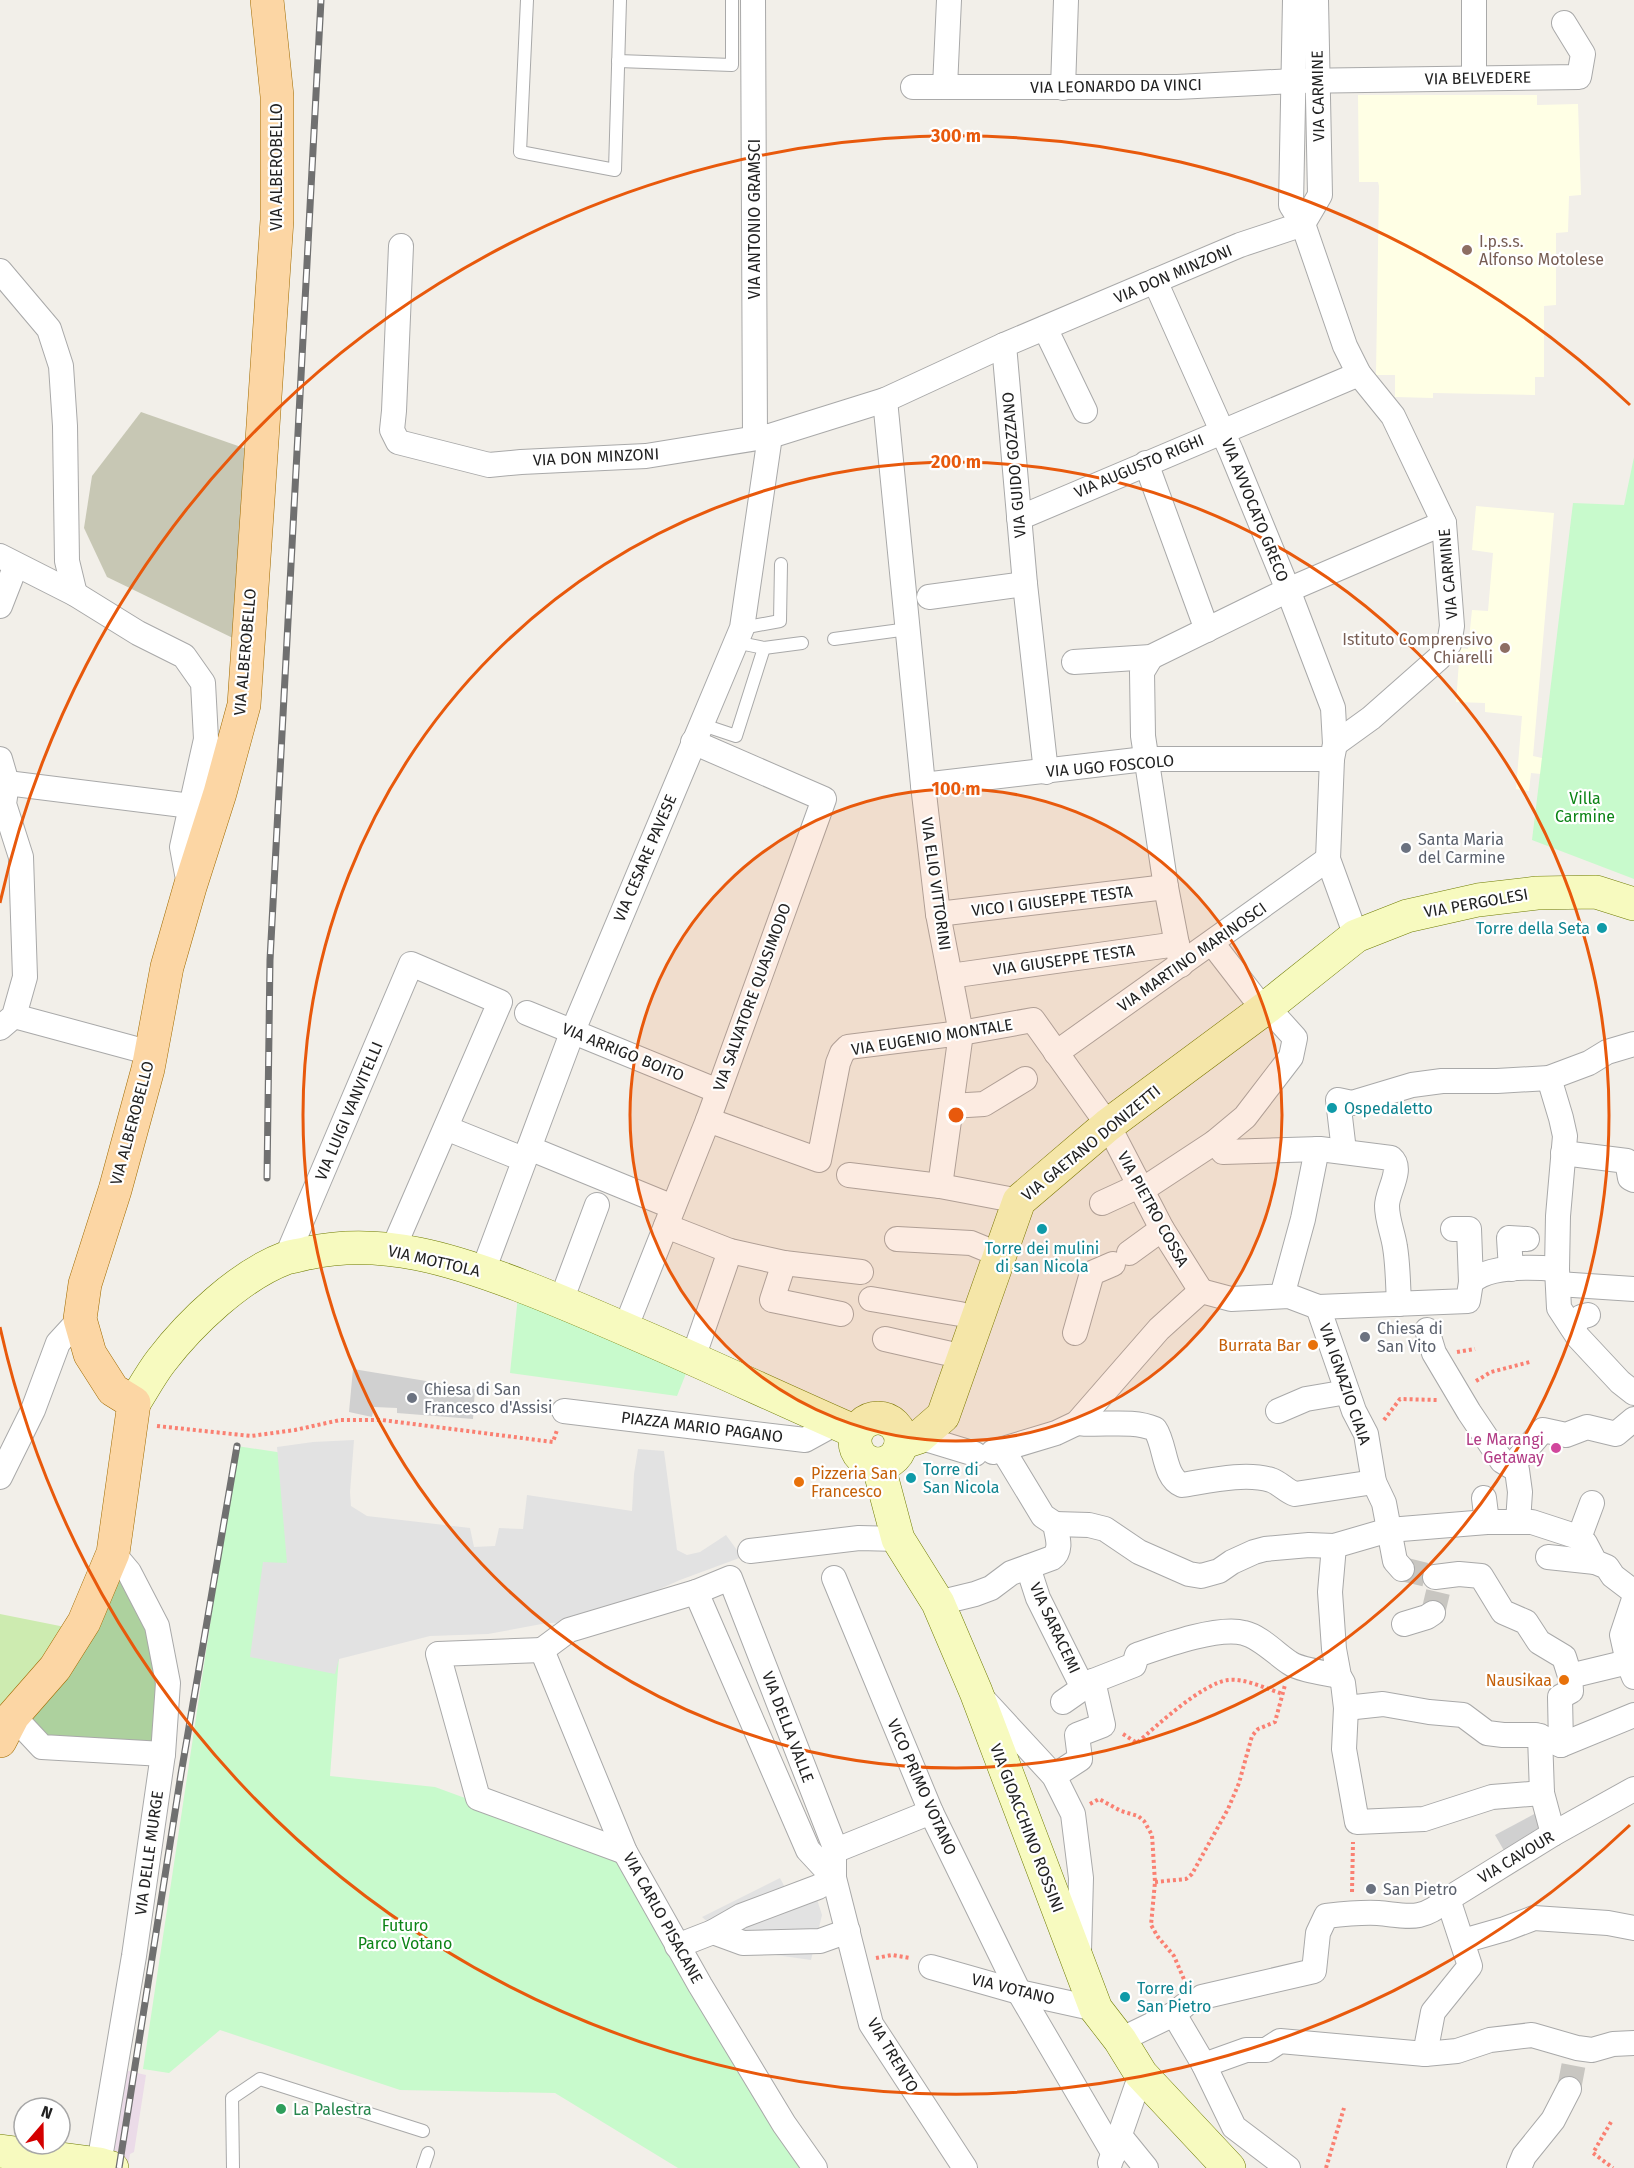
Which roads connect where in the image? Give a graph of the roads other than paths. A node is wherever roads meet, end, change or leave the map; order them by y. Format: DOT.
graph roads {
  1 [pos="267,0"];
  2 [pos="526,0"];
  3 [pos="620,0"];
  4 [pos="732,0"];
  5 [pos="753,0"];
  6 [pos="950,0"];
  7 [pos="1066,0"];
  8 [pos="1295,0"];
  9 [pos="1316,0"];
  10 [pos="1474,0"];
  11 [pos="1564,23"];
  12 [pos="618,61"];
  13 [pos="1474,78"];
  14 [pos="1294,81"];
  15 [pos="1318,81"];
  16 [pos="913,87"];
  17 [pos="945,87"];
  18 [pos="1063,88"];
  19 [pos="1303,224"];
  20 [pos="401,246"];
  21 [pos="0,271"];
  22 [pos="1155,281"];
  23 [pos="1045,328"];
  24 [pos="1004,345"];
  25 [pos="1359,374"];
  26 [pos="885,400"];
  27 [pos="1085,411"];
  28 [pos="1222,431"];
  29 [pos="762,437"];
  30 [pos="1146,463"];
  31 [pos="1018,518"];
  32 [pos="1444,523"];
  33 [pos="8,561"];
  34 [pos="781,564"];
  35 [pos="1025,584"];
  36 [pos="1288,590"];
  37 [pos="75,594"];
  38 [pos="929,597"];
  39 [pos="0,606"];
  40 [pos="908,629"];
  41 [pos="1207,630"];
  42 [pos="739,635"];
  43 [pos="834,639"];
  44 [pos="802,643"];
  45 [pos="764,648"];
  46 [pos="1151,657"];
  47 [pos="1074,662"];
  48 [pos="697,733"];
  49 [pos="1334,751"];
  50 [pos="0,759"];
  51 [pos="1145,759"];
  52 [pos="1046,772"];
  53 [pos="8,783"];
  54 [pos="923,785"];
  55 [pos="191,806"];
  56 [pos="1328,860"];
  57 [pos="190,887"];
  58 [pos="1166,887"];
  59 [pos="1634,904"];
  60 [pos="938,914"];
  61 [pos="1356,936"];
  62 [pos="1212,943"];
  63 [pos="1179,955"];
  64 [pos="950,976"];
  65 [pos="1265,1008"];
  66 [pos="527,1013"];
  67 [pos="1033,1020"];
  68 [pos="7,1022"];
  69 [pos="572,1033"];
  70 [pos="961,1033"];
  71 [pos="1634,1044"];
  72 [pos="151,1053"];
  73 [pos="1056,1053"];
  74 [pos="1549,1078"];
  75 [pos="1025,1079"];
  76 [pos="718,1091"];
  77 [pos="951,1106"];
  78 [pos="708,1120"];
  79 [pos="1108,1125"];
  80 [pos="446,1128"];
  81 [pos="1215,1142"];
  82 [pos="1564,1144"];
  83 [pos="1317,1149"];
  84 [pos="1344,1151"];
  85 [pos="521,1152"];
  86 [pos="849,1175"];
  87 [pos="1634,1180"];
  88 [pos="940,1186"];
  89 [pos="1141,1188"];
  90 [pos="1019,1201"];
  91 [pos="1102,1203"];
  92 [pos="597,1205"];
  93 [pos="670,1216"];
  94 [pos="1162,1229"];
  95 [pos="1453,1229"];
  96 [pos="897,1239"];
  97 [pos="1527,1239"];
  98 [pos="393,1249"];
  99 [pos="730,1251"];
  100 [pos="1000,1255"];
  101 [pos="286,1258"];
  102 [pos="784,1263"];
  103 [pos="1511,1269"];
  104 [pos="483,1271"];
  105 [pos="861,1272"];
  106 [pos="1557,1276"];
  107 [pos="1471,1281"];
  108 [pos="1634,1289"];
  109 [pos="1201,1291"];
  110 [pos="1282,1296"];
  111 [pos="871,1299"];
  112 [pos="561,1301"];
  113 [pos="1318,1307"];
  114 [pos="1418,1312"];
  115 [pos="841,1314"];
  116 [pos="80,1319"];
  117 [pos="977,1320"];
  118 [pos="625,1329"];
  119 [pos="1075,1333"];
  120 [pos="885,1339"];
  121 [pos="964,1357"];
  122 [pos="693,1358"];
  123 [pos="1347,1392"];
  124 [pos="1634,1393"];
  125 [pos="134,1403"];
  126 [pos="564,1411"];
  127 [pos="1278,1411"];
  128 [pos="1634,1419"];
  129 [pos="1077,1423"];
  130 [pos="846,1428"];
  131 [pos="900,1448"];
  132 [pos="990,1452"];
  133 [pos="1512,1466"];
  134 [pos="0,1477"];
  135 [pos="1374,1482"];
  136 [pos="1484,1498"];
  137 [pos="1592,1503"];
  138 [pos="1487,1522"];
  139 [pos="1518,1522"];
  140 [pos="1055,1524"];
  141 [pos="1389,1530"];
  142 [pos="1579,1538"];
  143 [pos="898,1539"];
  144 [pos="1334,1546"];
  145 [pos="750,1551"];
  146 [pos="113,1553"];
  147 [pos="1548,1557"];
  148 [pos="1595,1562"];
  149 [pos="1029,1566"];
  150 [pos="1402,1569"];
  151 [pos="834,1578"];
  152 [pos="696,1592"];
  153 [pos="1634,1592"];
  154 [pos="1634,1599"];
  155 [pos="938,1603"];
  156 [pos="1404,1624"];
  157 [pos="542,1650"];
  158 [pos="1631,1669"];
  159 [pos="1339,1676"];
  160 [pos="1570,1676"];
  161 [pos="1088,1685"];
  162 [pos="976,1692"];
  163 [pos="1063,1702"];
  164 [pos="1346,1708"];
  165 [pos="1634,1715"];
  166 [pos="4,1725"];
  167 [pos="1547,1745"];
  168 [pos="164,1754"];
  169 [pos="1054,1776"];
  170 [pos="1634,1789"];
  171 [pos="1542,1793"];
  172 [pos="930,1812"];
  173 [pos="1553,1834"];
  174 [pos="834,1848"];
  175 [pos="626,1852"];
  176 [pos="834,1878"];
  177 [pos="1448,1899"];
  178 [pos="1634,1928"];
  179 [pos="848,1931"];
  180 [pos="713,1932"];
  181 [pos="1462,1941"];
  182 [pos="677,1946"];
  183 [pos="1078,1965"];
  184 [pos="931,1967"];
  185 [pos="1019,1992"];
  186 [pos="1188,2002"];
  187 [pos="1096,2009"];
  188 [pos="1120,2040"];
  189 [pos="1634,2043"];
  190 [pos="1425,2054"];
  191 [pos="1204,2065"];
  192 [pos="1141,2074"];
  193 [pos="1569,2089"];
  194 [pos="423,2131"];
  195 [pos="1224,2147"];
  196 [pos="0,2151"];
  197 [pos="428,2153"];
  198 [pos="1114,2153"];
  199 [pos="105,2166"];
  200 [pos="233,2168"];
  201 [pos="423,2168"];
  202 [pos="815,2168"];
  203 [pos="965,2168"];
  204 [pos="1146,2168"];
  205 [pos="1288,2168"];
  206 [pos="1519,2168"];
  1 -- 57 [label="main road, VIA ALBEROBELLO"];
  2 -- 12 [label="lane"];
  3 -- 12 [label="lane"];
  4 -- 12 [label="lane"];
  5 -- 29 [label="street, VIA ANTONIO GRAMSCI"];
  6 -- 17 [label="street"];
  7 -- 18 [label="street"];
  8 -- 14 [label="street, VIA CARMINE"];
  9 -- 15 [label="street, VIA CARMINE"];
  10 -- 13 [label="street"];
  11 -- 13 [label="street, VIA BELVEDERE"];
  13 -- 15 [label="street, VIA BELVEDERE"];
  14 -- 15 [label="street, VIA LEONARDO DA VINCI"];
  14 -- 18 [label="street, VIA LEONARDO DA VINCI"];
  14 -- 19 [label="street, VIA CARMINE"];
  15 -- 19 [label="street, VIA CARMINE"];
  16 -- 17 [label="street, VIA LEONARDO DA VINCI"];
  17 -- 18 [label="street, VIA LEONARDO DA VINCI"];
  19 -- 22 [label="street, VIA DON MINZONI"];
  19 -- 25 [label="street, VIA CARMINE"];
  20 -- 29 [label="street, VIA DON MINZONI"];
  21 -- 37 [label="street"];
  22 -- 23 [label="street, VIA DON MINZONI"];
  22 -- 28 [label="street, VIA AVVOCATO GRECO"];
  23 -- 24 [label="street, VIA DON MINZONI"];
  23 -- 27 [label="street"];
  24 -- 26 [label="street, VIA DON MINZONI"];
  24 -- 31 [label="street, VIA GUIDO GOZZANO"];
  25 -- 28 [label="street, VIA AUGUSTO RIGHI"];
  25 -- 32 [label="street, VIA CARMINE"];
  26 -- 29 [label="street, VIA DON MINZONI"];
  26 -- 40 [label="street, VIA ELIO VITTORINI"];
  28 -- 30 [label="street, VIA AUGUSTO RIGHI"];
  28 -- 36 [label="street, VIA AVVOCATO GRECO"];
  29 -- 42 [label="street, VIA CESARE PAVESE"];
  30 -- 31 [label="street, VIA AUGUSTO RIGHI"];
  30 -- 41 [label="street"];
  31 -- 35 [label="street, VIA GUIDO GOZZANO"];
  32 -- 36 [label="street"];
  32 -- 49 [label="street, VIA CARMINE"];
  33 -- 37 [label="street"];
  33 -- 39 [label="street"];
  34 -- 42 [label="lane"];
  35 -- 38 [label="street"];
  35 -- 52 [label="street, VIA GUIDO GOZZANO"];
  36 -- 41 [label="street"];
  36 -- 49 [label="street, VIA AVVOCATO GRECO"];
  37 -- 55 [label="street"];
  40 -- 43 [label="lane"];
  40 -- 54 [label="street, VIA ELIO VITTORINI"];
  41 -- 46 [label="street"];
  42 -- 45 [label="lane"];
  42 -- 48 [label="street, VIA CESARE PAVESE"];
  44 -- 45 [label="lane"];
  45 -- 48 [label="lane"];
  46 -- 47 [label="street"];
  46 -- 51 [label="street"];
  48 -- 69 [label="street, VIA CESARE PAVESE"];
  48 -- 76 [label="street, VIA SALVATORE QUASIMODO"];
  49 -- 51 [label="street, VIA UGO FOSCOLO"];
  49 -- 56 [label="street"];
  50 -- 53 [label="street"];
  51 -- 52 [label="street, VIA UGO FOSCOLO"];
  51 -- 58 [label="street"];
  52 -- 54 [label="street, VIA UGO FOSCOLO"];
  53 -- 55 [label="street"];
  53 -- 68 [label="street"];
  54 -- 60 [label="street, VIA ELIO VITTORINI"];
  55 -- 57 [label="street"];
  56 -- 61 [label="street"];
  56 -- 62 [label="street, VIA MARTINO MARINOSCI"];
  57 -- 72 [label="main road, VIA ALBEROBELLO"];
  58 -- 60 [label="street, VICO I GIUSEPPE TESTA"];
  58 -- 63 [label="street"];
  59 -- 61 [label="street, VIA PERGOLESI"];
  60 -- 64 [label="street, VIA ELIO VITTORINI"];
  61 -- 65 [label="street, VIA GAETANO DONIZETTI"];
  62 -- 63 [label="street, VIA MARTINO MARINOSCI"];
  62 -- 65 [label="street"];
  63 -- 64 [label="street, VIA GIUSEPPE TESTA"];
  63 -- 73 [label="street, VIA MARTINO MARINOSCI"];
  64 -- 70 [label="street, VIA ELIO VITTORINI"];
  65 -- 79 [label="street, VIA GAETANO DONIZETTI"];
  65 -- 81 [label="street"];
  66 -- 69 [label="street, VIA ARRIGO BOITO"];
  67 -- 70 [label="street, VIA EUGENIO MONTALE"];
  67 -- 73 [label="street, VIA PIETRO COSSA"];
  68 -- 72 [label="street"];
  69 -- 76 [label="street, VIA ARRIGO BOITO"];
  69 -- 85 [label="street, VIA CESARE PAVESE"];
  70 -- 77 [label="street, VIA ELIO VITTORINI"];
  70 -- 78 [label="street, VIA EUGENIO MONTALE"];
  71 -- 74 [label="street"];
  72 -- 116 [label="main road, VIA ALBEROBELLO"];
  73 -- 79 [label="street, VIA PIETRO COSSA"];
  74 -- 82 [label="street"];
  74 -- 84 [label="street"];
  75 -- 77 [label="street"];
  76 -- 78 [label="street, VIA SALVATORE QUASIMODO"];
  77 -- 88 [label="street, VIA ELIO VITTORINI"];
  78 -- 93 [label="street, VIA SALVATORE QUASIMODO"];
  79 -- 89 [label="street, VIA PIETRO COSSA"];
  79 -- 90 [label="street, VIA GAETANO DONIZETTI"];
  80 -- 85 [label="street"];
  80 -- 98 [label="street"];
  80 -- 101 [label="street, VIA LUIGI VANVITELLI"];
  81 -- 83 [label="street"];
  81 -- 89 [label="street"];
  82 -- 87 [label="street"];
  82 -- 106 [label="street"];
  83 -- 84 [label="street"];
  83 -- 110 [label="street"];
  84 -- 114 [label="street"];
  85 -- 93 [label="street"];
  85 -- 104 [label="street, VIA CESARE PAVESE"];
  86 -- 88 [label="street"];
  88 -- 90 [label="street"];
  89 -- 91 [label="street"];
  89 -- 94 [label="street, VIA PIETRO COSSA"];
  90 -- 100 [label="street, VIA GAETANO DONIZETTI"];
  92 -- 112 [label="street"];
  93 -- 99 [label="street"];
  93 -- 118 [label="street, VIA SALVATORE QUASIMODO"];
  94 -- 109 [label="street, VIA PIETRO COSSA"];
  94 -- 119 [label="street"];
  95 -- 107 [label="street"];
  96 -- 100 [label="street"];
  97 -- 103 [label="street"];
  98 -- 101 [label="street, VIA MOTTOLA"];
  98 -- 104 [label="street, VIA MOTTOLA"];
  99 -- 102 [label="street"];
  99 -- 122 [label="street"];
  100 -- 117 [label="street, VIA GAETANO DONIZETTI"];
  101 -- 125 [label="street, VIA MOTTOLA"];
  102 -- 105 [label="street"];
  102 -- 115 [label="street"];
  103 -- 106 [label="street"];
  103 -- 107 [label="street"];
  104 -- 112 [label="street, VIA MOTTOLA"];
  106 -- 108 [label="street"];
  106 -- 124 [label="street"];
  107 -- 114 [label="street"];
  109 -- 110 [label="street"];
  109 -- 129 [label="street"];
  110 -- 113 [label="street"];
  111 -- 117 [label="street"];
  112 -- 118 [label="street, VIA MOTTOLA"];
  113 -- 114 [label="street"];
  113 -- 123 [label="street, VIA IGNAZIO CIAIA"];
  114 -- 133 [label="street"];
  116 -- 125 [label="main road, VIA ALBEROBELLO"];
  116 -- 134 [label="street"];
  117 -- 121 [label="street, VIA GAETANO DONIZETTI"];
  118 -- 122 [label="street, VIA MOTTOLA"];
  120 -- 121 [label="street"];
  121 -- 131 [label="street, VIA GAETANO DONIZETTI"];
  122 -- 130 [label="street, VIA MOTTOLA"];
  123 -- 127 [label="street"];
  123 -- 135 [label="street, VIA IGNAZIO CIAIA"];
  125 -- 146 [label="main road, VIA MOTTOLA"];
  126 -- 130 [label="street, PIAZZA MARIO PAGANO"];
  128 -- 133 [label="street"];
  129 -- 132 [label="street"];
  129 -- 135 [label="street"];
  130 -- 131 [label="street"];
  131 -- 132 [label="street"];
  131 -- 143 [label="street, VIA GIOACCHINO ROSSINI"];
  132 -- 140 [label="street"];
  133 -- 139 [label="street"];
  135 -- 141 [label="street, VIA IGNAZIO CIAIA"];
  136 -- 138 [label="street"];
  137 -- 142 [label="street"];
  138 -- 139 [label="street"];
  138 -- 141 [label="street"];
  139 -- 142 [label="street"];
  140 -- 144 [label="street"];
  140 -- 149 [label="street"];
  141 -- 144 [label="street"];
  141 -- 150 [label="street, VIA IGNAZIO CIAIA"];
  142 -- 148 [label="street"];
  143 -- 145 [label="street"];
  143 -- 155 [label="street, VIA GIOACCHINO ROSSINI"];
  144 -- 159 [label="street"];
  146 -- 166 [label="main road, VIA MOTTOLA"];
  146 -- 168 [label="street, VIA DELLE MURGE"];
  147 -- 148 [label="street"];
  148 -- 153 [label="street"];
  149 -- 155 [label="street"];
  149 -- 161 [label="street, VIA SARACEMI"];
  151 -- 172 [label="street, VICO PRIMO VOTANO"];
  152 -- 157 [label="street"];
  152 -- 174 [label="street, VIA DELLA VALLE"];
  152 -- 176 [label="street, VIA DELLA VALLE"];
  154 -- 158 [label="street"];
  155 -- 162 [label="street, VIA GIOACCHINO ROSSINI"];
  156 -- 160 [label="street"];
  157 -- 175 [label="street, VIA CARLO PISACANE"];
  157 -- 175 [label="street"];
  158 -- 160 [label="street"];
  159 -- 161 [label="street"];
  159 -- 164 [label="street"];
  160 -- 167 [label="street"];
  161 -- 163 [label="street"];
  161 -- 169 [label="street, VIA SARACEMI"];
  162 -- 169 [label="street, VIA GIOACCHINO ROSSINI"];
  162 -- 183 [label="street, VIA GIOACCHINO ROSSINI"];
  164 -- 167 [label="street"];
  164 -- 171 [label="street"];
  165 -- 167 [label="street"];
  166 -- 168 [label="street"];
  167 -- 171 [label="street"];
  168 -- 199 [label="street, VIA DELLE MURGE"];
  169 -- 183 [label="street, VIA GIOACCHINO ROSSINI"];
  170 -- 173 [label="street, VIA CAVOUR"];
  171 -- 173 [label="street"];
  172 -- 174 [label="street"];
  172 -- 185 [label="street, VICO PRIMO VOTANO"];
  173 -- 177 [label="street, VIA CAVOUR"];
  174 -- 176 [label="street, VIA DELLA VALLE"];
  175 -- 182 [label="street, VIA CARLO PISACANE"];
  176 -- 179 [label="street, VIA DELLA VALLE"];
  176 -- 180 [label="street"];
  177 -- 181 [label="street"];
  177 -- 186 [label="street, VIA CAVOUR"];
  178 -- 181 [label="street"];
  179 -- 180 [label="street"];
  179 -- 203 [label="street, VIA TRENTO"];
  180 -- 182 [label="street"];
  181 -- 190 [label="street"];
  182 -- 202 [label="street, VIA CARLO PISACANE"];
  183 -- 187 [label="street, VIA GIOACCHINO ROSSINI"];
  184 -- 185 [label="street, VIA VOTANO"];
  185 -- 187 [label="street, VIA VOTANO"];
  185 -- 198 [label="street, VICO PRIMO VOTANO"];
  186 -- 188 [label="street"];
  186 -- 191 [label="street, VIA GIOACCHINO ROSSINI"];
  187 -- 188 [label="street, VIA GIOACCHINO ROSSINI"];
  188 -- 192 [label="street, VIA GIOACCHINO ROSSINI"];
  189 -- 190 [label="street"];
  190 -- 191 [label="street"];
  191 -- 195 [label="street, VIA GIOACCHINO ROSSINI"];
  192 -- 195 [label="street, VIA GIOACCHINO ROSSINI"];
  192 -- 198 [label="street"];
  193 -- 206 [label="street"];
  194 -- 200 [label="lane"];
  195 -- 205 [label="street, VIA GIOACCHINO ROSSINI"];
  196 -- 199 [label="street"];
  197 -- 201 [label="lane"];
  198 -- 204 [label="street, VICO PRIMO VOTANO"];
}
